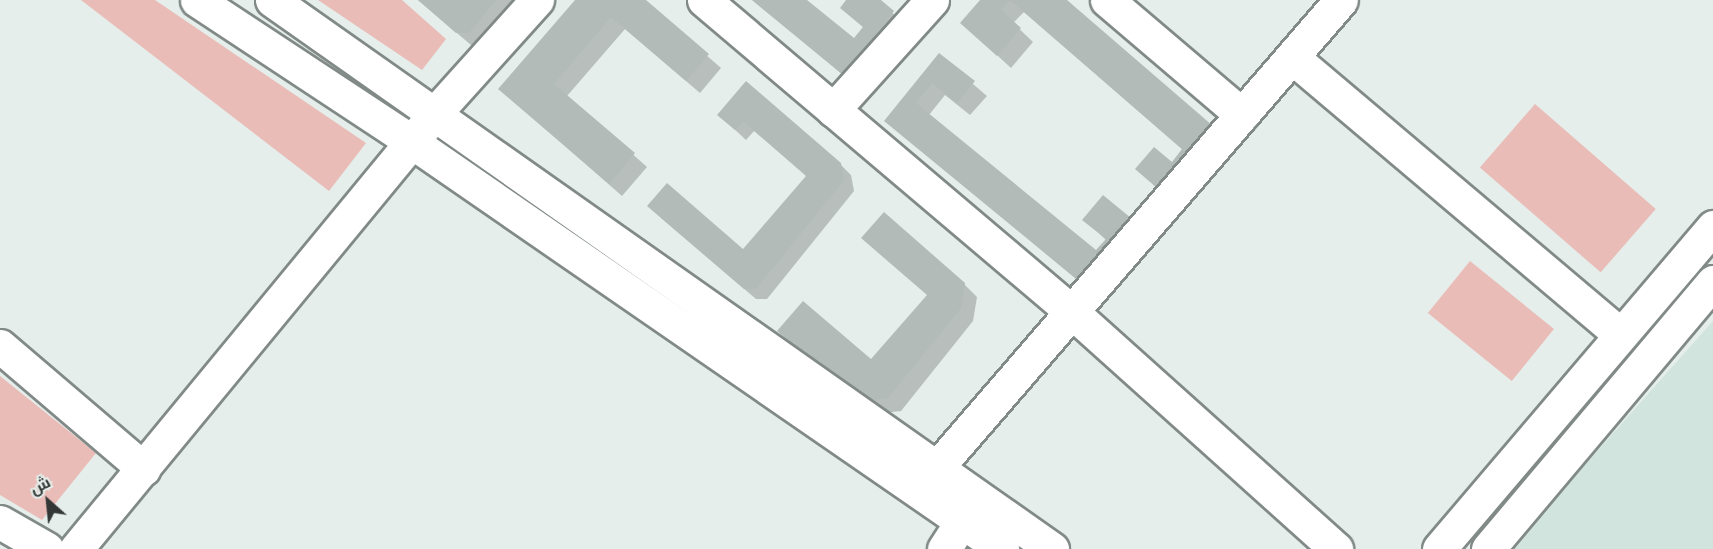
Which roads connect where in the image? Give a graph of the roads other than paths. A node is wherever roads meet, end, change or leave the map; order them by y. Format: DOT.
graph roads {
  1 [pos="198,0"];
  2 [pos="272,0"];
  3 [pos="537,0"];
  4 [pos="704,0"];
  5 [pos="932,0"];
  6 [pos="1107,0"];
  7 [pos="1341,0"];
  8 [pos="1292,57"];
  9 [pos="833,110"];
  10 [pos="436,112"];
  11 [pos="1242,115"];
  12 [pos="412,142"];
  13 [pos="1713,227"];
  14 [pos="1713,282"];
  15 [pos="1072,312"];
  16 [pos="1620,334"];
  17 [pos="0,346"];
  18 [pos="144,469"];
  19 [pos="927,479"];
  20 [pos="969,509"];
  21 [pos="0,522"];
  22 [pos="47,549"];
  23 [pos="76,549"];
  24 [pos="944,549"];
  25 [pos="1002,549"];
  26 [pos="1052,549"];
  27 [pos="1336,549"];
  28 [pos="1439,549"];
  29 [pos="1488,549"];
  1 -- 12 [label="street"];
  2 -- 10 [label="street"];
  3 -- 10 [label="street"];
  4 -- 9 [label="street"];
  5 -- 9 [label="street"];
  6 -- 11 [label="street"];
  7 -- 8 [label="street"];
  8 -- 11 [label="street"];
  8 -- 16 [label="street"];
  9 -- 15 [label="street"];
  10 -- 12 [label="street"];
  10 -- 19 [label="street"];
  11 -- 15 [label="street"];
  12 -- 18 [label="street"];
  12 -- 19 [label="street"];
  13 -- 16 [label="street"];
  14 -- 29 [label="street"];
  15 -- 19 [label="street"];
  15 -- 27 [label="street"];
  16 -- 28 [label="street"];
  17 -- 18 [label="street"];
  18 -- 23 [label="street"];
  19 -- 20 [label="street"];
  20 -- 24 [label="street"];
  20 -- 25 [label="street"];
  20 -- 26 [label="street"];
  21 -- 22 [label="street"];
}
